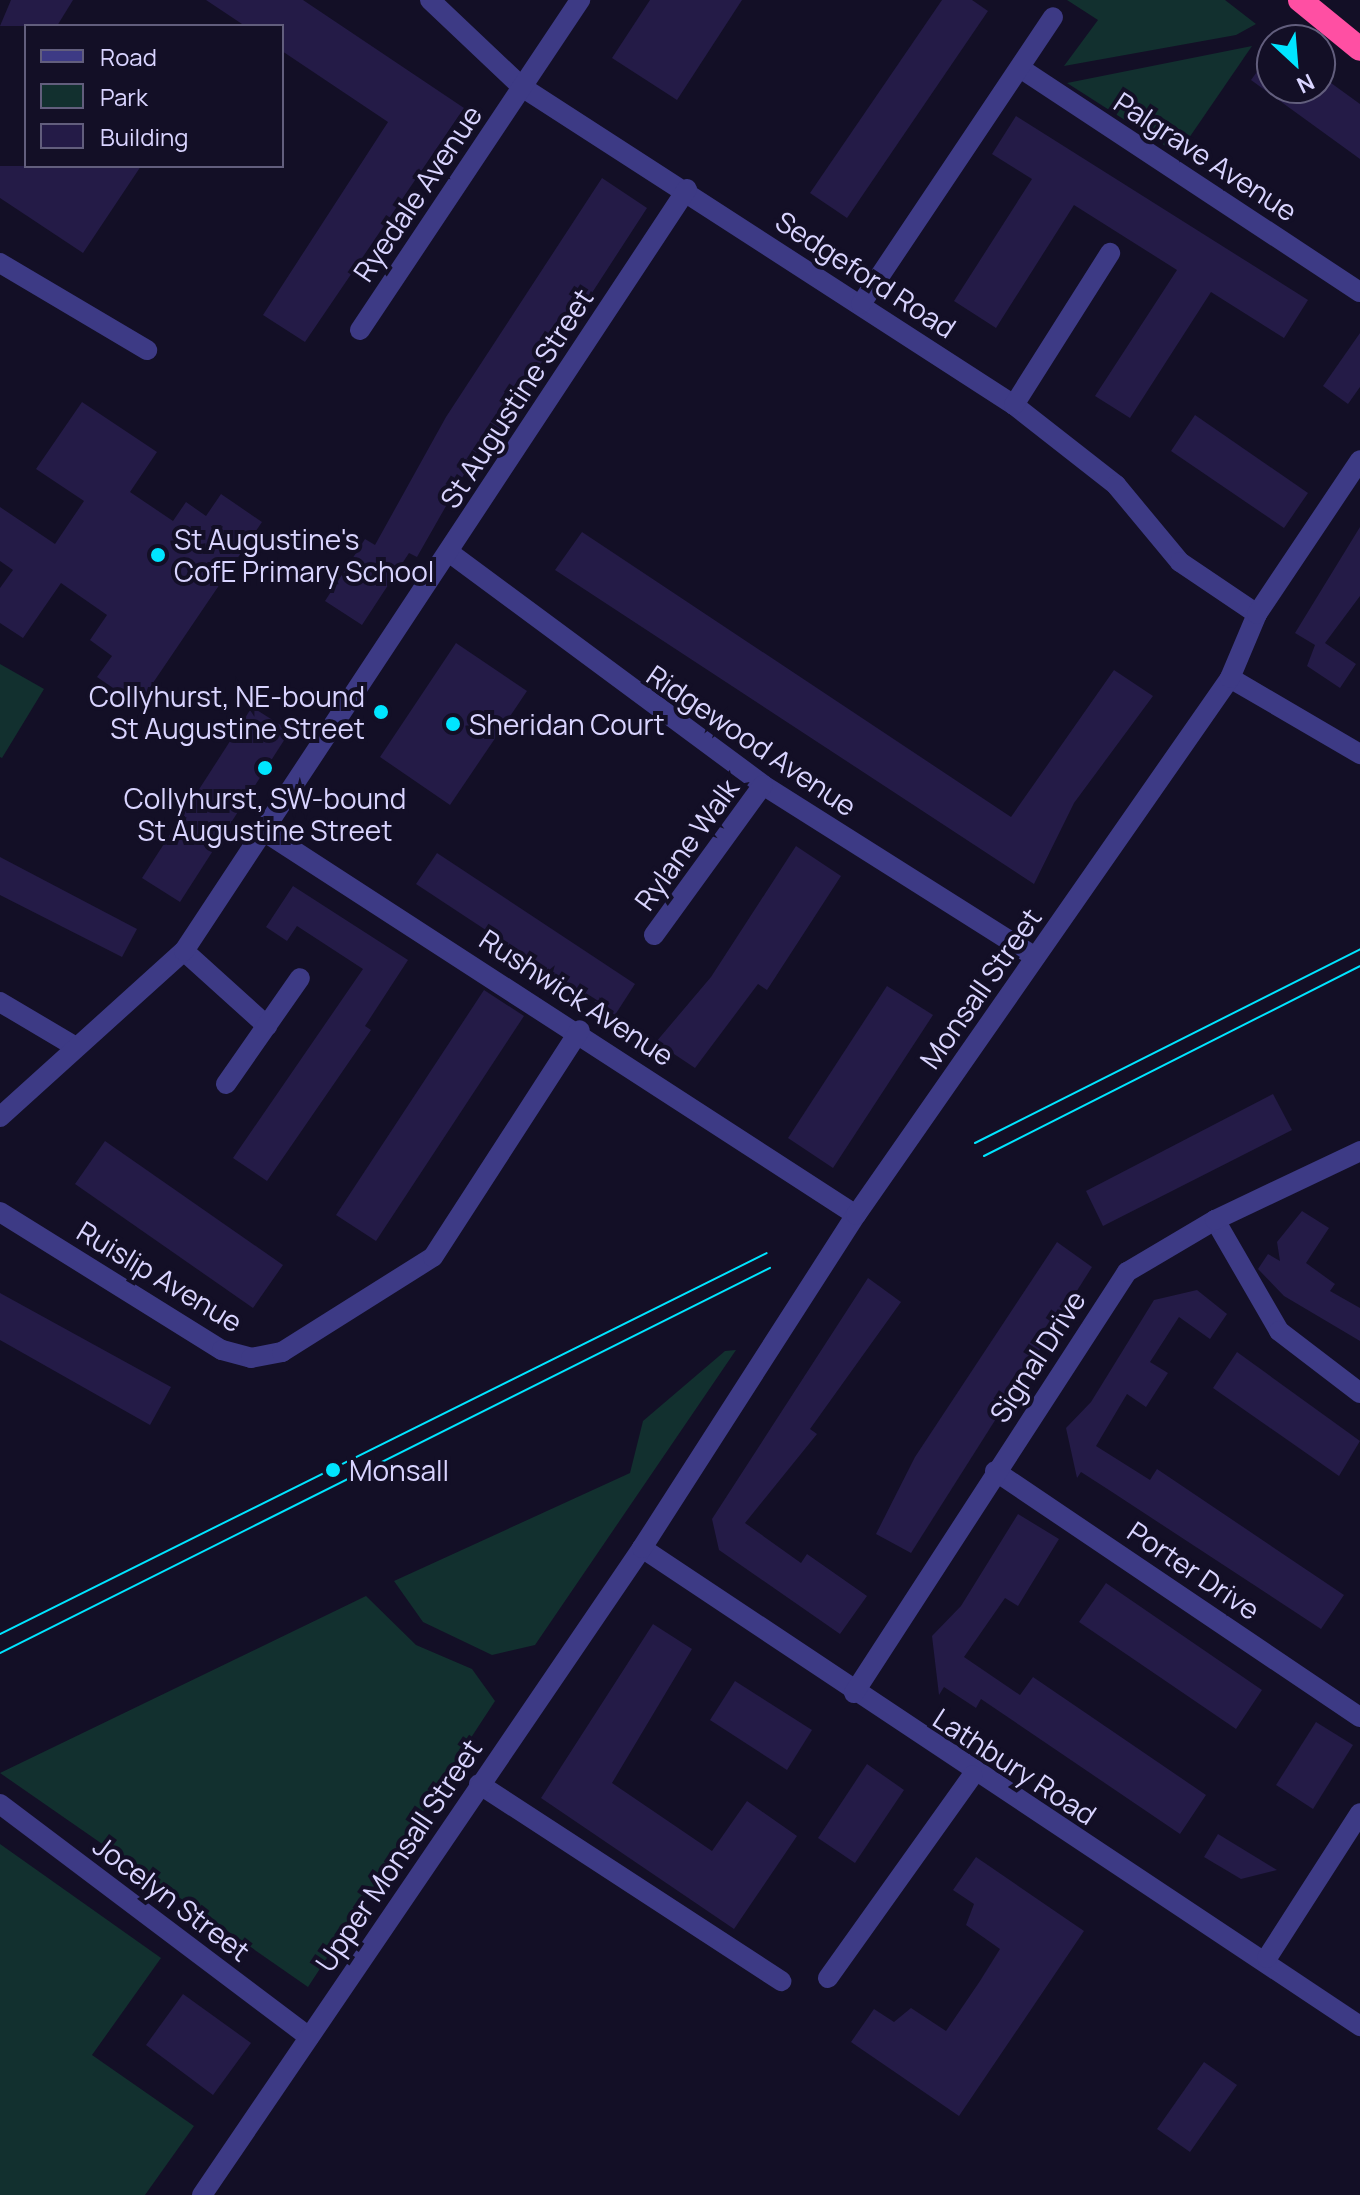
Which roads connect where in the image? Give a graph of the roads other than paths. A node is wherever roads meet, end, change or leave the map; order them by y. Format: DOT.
graph roads {
  1 [pos="430,0"];
  2 [pos="580,0"];
  3 [pos="1300,0"];
  4 [pos="1053,17"];
  5 [pos="1360,49"];
  6 [pos="1020,68"];
  7 [pos="522,87"];
  8 [pos="687,189"];
  9 [pos="1110,253"];
  10 [pos="0,263"];
  11 [pos="1360,292"];
  12 [pos="861,304"];
  13 [pos="360,330"];
  14 [pos="147,350"];
  15 [pos="1014,405"];
  16 [pos="1360,460"];
  17 [pos="450,553"];
  18 [pos="1257,614"];
  19 [pos="1230,678"];
  20 [pos="1360,754"];
  21 [pos="763,785"];
  22 [pos="265,832"];
  23 [pos="654,935"];
  24 [pos="184,951"];
  25 [pos="1035,957"];
  26 [pos="300,978"];
  27 [pos="0,1002"];
  28 [pos="267,1026"];
  29 [pos="580,1030"];
  30 [pos="74,1046"];
  31 [pos="226,1084"];
  32 [pos="0,1117"];
  33 [pos="1360,1151"];
  34 [pos="0,1212"];
  35 [pos="856,1215"];
  36 [pos="1215,1220"];
  37 [pos="1360,1393"];
  38 [pos="995,1471"];
  39 [pos="642,1548"];
  40 [pos="854,1693"];
  41 [pos="1360,1717"];
  42 [pos="973,1775"];
  43 [pos="479,1784"];
  44 [pos="0,1804"];
  45 [pos="1360,1813"];
  46 [pos="1267,1958"];
  47 [pos="828,1978"];
  48 [pos="781,1981"];
  49 [pos="1360,2026"];
  50 [pos="309,2037"];
  51 [pos="202,2195"];
  1 -- 7 [label="street, Sedgeford Road"];
  2 -- 7 [label="street, Ryedale Avenue"];
  3 -- 5 [label="highway"];
  4 -- 6 [label="street"];
  6 -- 11 [label="street, Palgrave Avenue"];
  6 -- 12 [label="street"];
  7 -- 8 [label="street, Sedgeford Road"];
  7 -- 13 [label="street, Ryedale Avenue"];
  8 -- 12 [label="street, Sedgeford Road"];
  8 -- 17 [label="street, St Augustine Street"];
  9 -- 15 [label="street"];
  10 -- 14 [label="street"];
  12 -- 15 [label="street, Sedgeford Road"];
  15 -- 18 [label="street, Sedgeford Road"];
  16 -- 18 [label="street, Monsall Street"];
  17 -- 21 [label="street, Ridgewood Avenue"];
  17 -- 22 [label="street, St Augustine Street"];
  18 -- 19 [label="street, Monsall Street"];
  19 -- 20 [label="street"];
  19 -- 25 [label="street, Monsall Street"];
  21 -- 23 [label="street, Rylane Walk"];
  21 -- 25 [label="street, Ridgewood Avenue"];
  22 -- 24 [label="street, St Augustine Street"];
  22 -- 29 [label="street, Rushwick Avenue"];
  24 -- 28 [label="street"];
  24 -- 30 [label="street, St Augustine Street"];
  25 -- 35 [label="street, Monsall Street"];
  26 -- 28 [label="street"];
  27 -- 30 [label="street"];
  28 -- 31 [label="street"];
  29 -- 34 [label="street, Ruislip Avenue"];
  29 -- 35 [label="street, Rushwick Avenue"];
  30 -- 32 [label="street, St Augustine Street"];
  33 -- 36 [label="street, Signal Drive"];
  35 -- 39 [label="street, Monsall Street"];
  36 -- 37 [label="street"];
  36 -- 38 [label="street, Signal Drive"];
  38 -- 40 [label="street, Signal Drive"];
  38 -- 41 [label="street, Porter Drive"];
  39 -- 40 [label="street, Lathbury Road"];
  39 -- 43 [label="street, Upper Monsall Street"];
  40 -- 42 [label="street, Lathbury Road"];
  42 -- 46 [label="street, Lathbury Road"];
  42 -- 47 [label="street"];
  43 -- 48 [label="street"];
  43 -- 50 [label="street, Upper Monsall Street"];
  44 -- 50 [label="street, Jocelyn Street"];
  45 -- 46 [label="street"];
  46 -- 49 [label="street, Lathbury Road"];
  50 -- 51 [label="street, Upper Monsall Street"];
}
